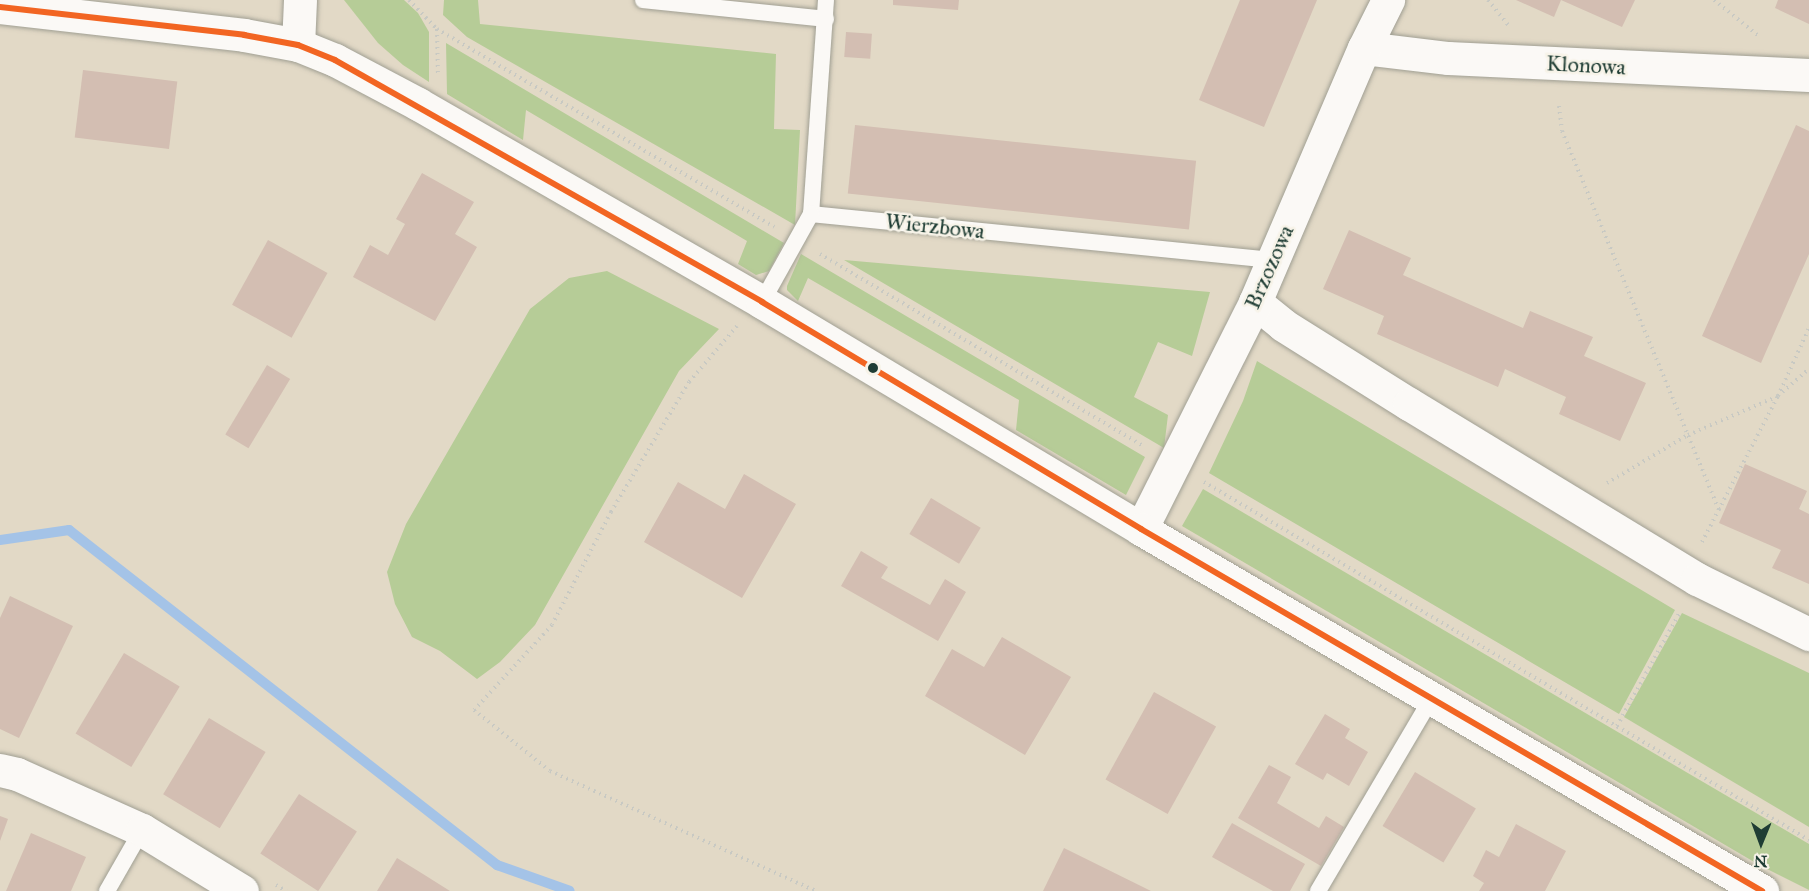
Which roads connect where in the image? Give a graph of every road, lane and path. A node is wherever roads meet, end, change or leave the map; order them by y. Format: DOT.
graph roads {
  1 [pos="300,0"];
  2 [pos="410,0"];
  3 [pos="644,0"];
  4 [pos="826,0"];
  5 [pos="1388,0"];
  6 [pos="1488,0"];
  7 [pos="1714,0"];
  8 [pos="0,7"];
  9 [pos="826,19"];
  10 [pos="1511,36"];
  11 [pos="1764,40"];
  12 [pos="298,45"];
  13 [pos="1364,48"];
  14 [pos="1809,75"];
  15 [pos="1559,106"];
  16 [pos="812,214"];
  17 [pos="796,240"];
  18 [pos="1272,260"];
  19 [pos="1255,302"];
  20 [pos="751,313"];
  21 [pos="1809,328"];
  22 [pos="1809,369"];
  23 [pos="1778,396"];
  24 [pos="1688,435"];
  25 [pos="1173,464"];
  26 [pos="1599,488"];
  27 [pos="1719,510"];
  28 [pos="1141,529"];
  29 [pos="1699,548"];
  30 [pos="1680,612"];
  31 [pos="1809,634"];
  32 [pos="1431,699"];
  33 [pos="1617,726"];
  34 [pos="0,770"];
  35 [pos="142,830"];
  36 [pos="1809,840"];
  37 [pos="107,891"];
  38 [pos="242,891"];
  39 [pos="816,891"];
  40 [pos="1318,891"];
  41 [pos="1762,891"];
  1 -- 12 [label="street"];
  2 -- 17 [label="path"];
  3 -- 9 [label="lane"];
  4 -- 9 [label="lane"];
  5 -- 13 [label="street, Brzozowa"];
  6 -- 10 [label="path"];
  7 -- 11 [label="path"];
  8 -- 12 [label="street"];
  9 -- 16 [label="lane"];
  12 -- 20 [label="street"];
  13 -- 14 [label="street, Klonowa"];
  13 -- 18 [label="street, Brzozowa"];
  15 -- 24 [label="path"];
  16 -- 17 [label="lane"];
  16 -- 18 [label="lane, Wierzbowa"];
  17 -- 20 [label="lane"];
  17 -- 25 [label="path"];
  18 -- 19 [label="street, Brzozowa"];
  19 -- 25 [label="street, Brzozowa"];
  19 -- 31 [label="street"];
  20 -- 28 [label="street"];
  20 -- 39 [label="path"];
  21 -- 23 [label="path"];
  22 -- 23 [label="path"];
  23 -- 24 [label="path"];
  23 -- 27 [label="path"];
  24 -- 26 [label="path"];
  24 -- 27 [label="path"];
  25 -- 28 [label="street, Brzozowa"];
  25 -- 33 [label="path"];
  27 -- 29 [label="path"];
  28 -- 32 [label="street"];
  30 -- 33 [label="path"];
  32 -- 40 [label="lane"];
  32 -- 41 [label="street"];
  33 -- 36 [label="path"];
  34 -- 35 [label="street"];
  35 -- 37 [label="lane"];
  35 -- 38 [label="street"];
}
